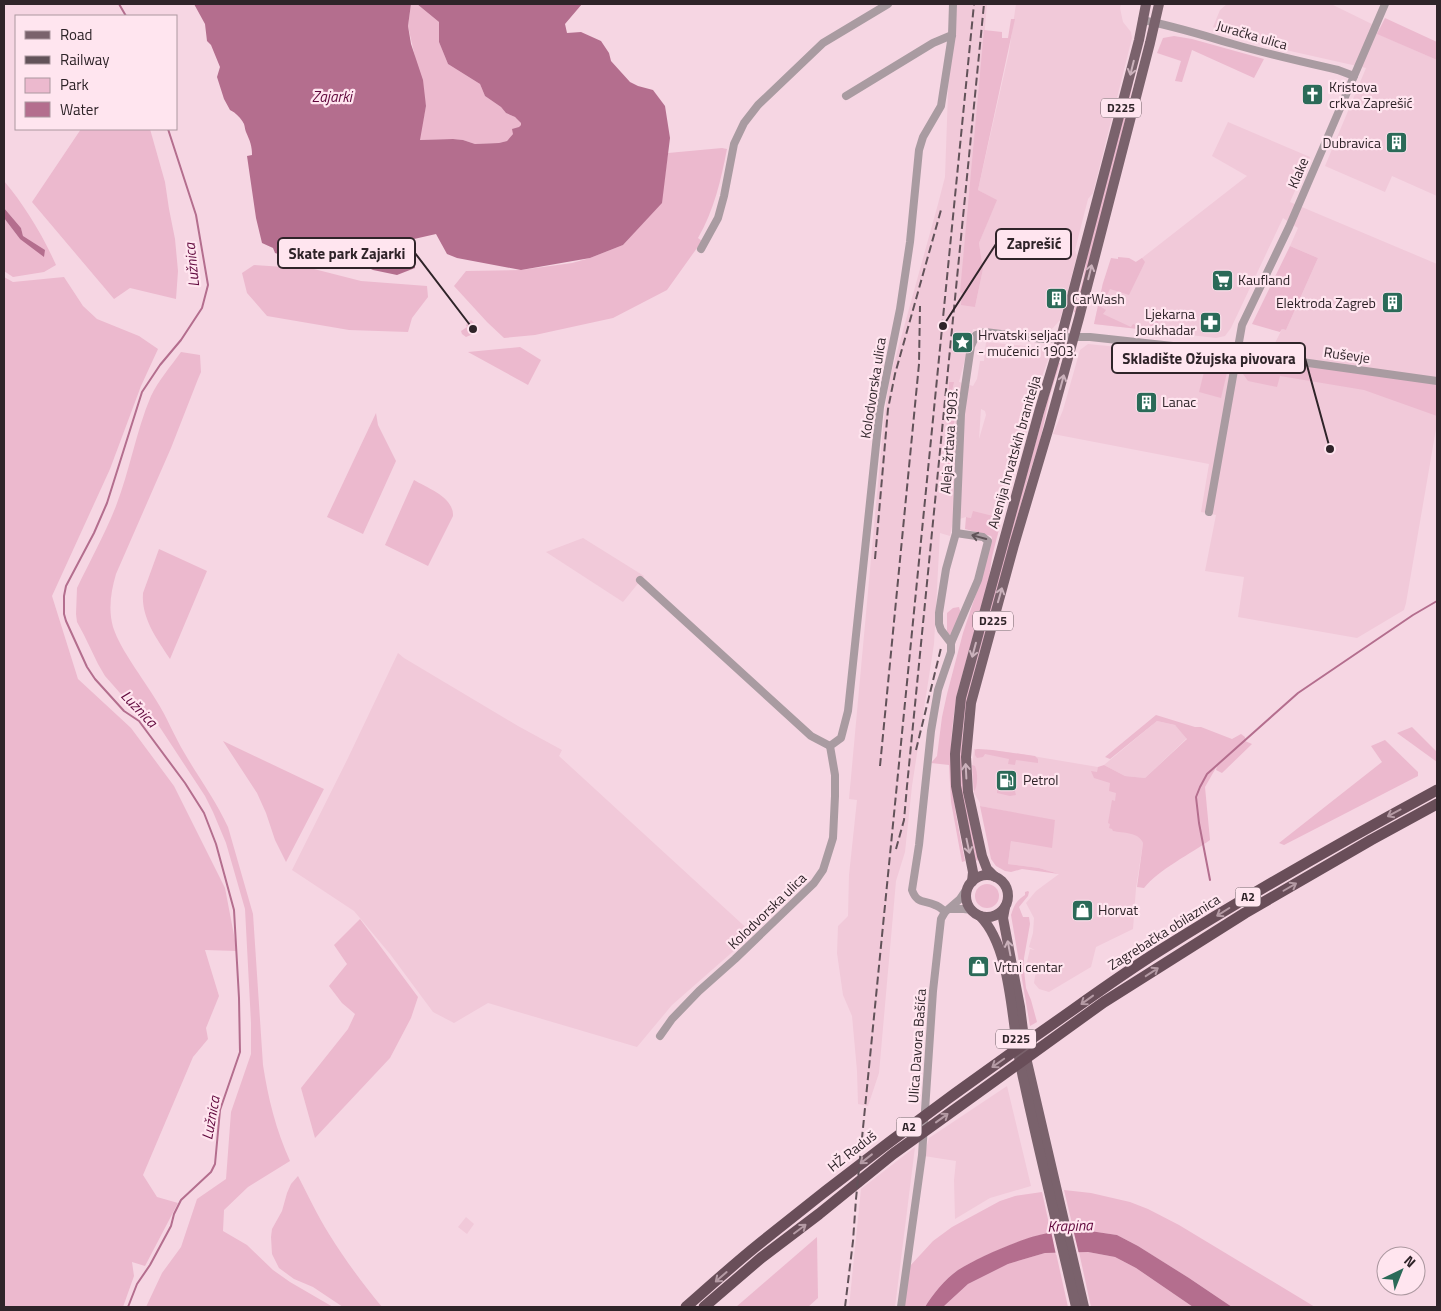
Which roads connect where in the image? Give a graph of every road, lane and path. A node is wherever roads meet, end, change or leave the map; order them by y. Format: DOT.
graph roads {
  1 [pos="888,4"];
  2 [pos="953,4"];
  3 [pos="1146,4"];
  4 [pos="1159,4"];
  5 [pos="1384,4"];
  6 [pos="1142,20"];
  7 [pos="1155,22"];
  8 [pos="952,35"];
  9 [pos="1354,76"];
  10 [pos="846,96"];
  11 [pos="701,249"];
  12 [pos="1074,336"];
  13 [pos="1061,338"];
  14 [pos="1237,353"];
  15 [pos="1437,381"];
  16 [pos="1209,512"];
  17 [pos="956,533"];
  18 [pos="640,580"];
  19 [pos="952,642"];
  20 [pos="830,746"];
  21 [pos="1437,790"];
  22 [pos="1437,804"];
  23 [pos="995,877"];
  24 [pos="970,884"];
  25 [pos="1005,907"];
  26 [pos="948,911"];
  27 [pos="976,913"];
  28 [pos="1066,1015"];
  29 [pos="1068,1028"];
  30 [pos="660,1036"];
  31 [pos="1047,1166"];
  32 [pos="686,1307"];
  33 [pos="704,1307"];
  34 [pos="901,1307"];
  35 [pos="1076,1307"];
  36 [pos="1084,1307"];
  1 -- 11 [label="street"];
  2 -- 8 [label="street, Kolodvorska ulica"];
  3 -- 6 [label="main road, Avenija hrvatskih branitelja / D225"];
  4 -- 7 [label="main road, Avenija hrvatskih branitelja / D225"];
  5 -- 9 [label="street, Klake"];
  6 -- 7 [label="street, Juračka ulica"];
  6 -- 13 [label="main road, Avenija hrvatskih branitelja / D225, one-way"];
  7 -- 9 [label="street, Juračka ulica"];
  12 -- 7 [label="main road, Avenija hrvatskih branitelja / D225, one-way"];
  8 -- 10 [label="street"];
  8 -- 20 [label="street, Kolodvorska ulica"];
  9 -- 14 [label="street, Klake"];
  12 -- 13 [label="street, Aleja žrtava 1903."];
  12 -- 14 [label="street, Ruševje"];
  23 -- 12 [label="main road, Avenija hrvatskih branitelja / D225, one-way"];
  13 -- 17 [label="street, Aleja žrtava 1903."];
  13 -- 24 [label="main road, Avenija hrvatskih branitelja / D225, one-way"];
  14 -- 15 [label="street, Ruševje"];
  14 -- 16 [label="street, Klake"];
  17 -- 19 [label="street, Aleja žrtava 1903."];
  19 -- 17 [label="street, one-way"];
  18 -- 20 [label="street"];
  19 -- 26 [label="street"];
  20 -- 30 [label="street, Kolodvorska ulica"];
  21 -- 28 [label="highway, Zagrebačka obilaznica / A2, one-way"];
  29 -- 22 [label="highway, Zagrebačka obilaznica / A2, one-way"];
  23 -- 24 [label="main road"];
  23 -- 25 [label="main road, D225"];
  24 -- 26 [label="street, Ulica Davora Bašića"];
  24 -- 27 [label="main road, D225"];
  25 -- 27 [label="main road"];
  31 -- 25 [label="main road, D225, one-way"];
  26 -- 27 [label="street"];
  26 -- 34 [label="street, Ulica Davora Bašića"];
  27 -- 31 [label="main road, D225"];
  28 -- 32 [label="highway, HŽ Raduš / A2, one-way"];
  33 -- 29 [label="highway, HŽ Raduš / A2, one-way"];
  31 -- 35 [label="main road, D225"];
  31 -- 36 [label="main road, D225"];
}
